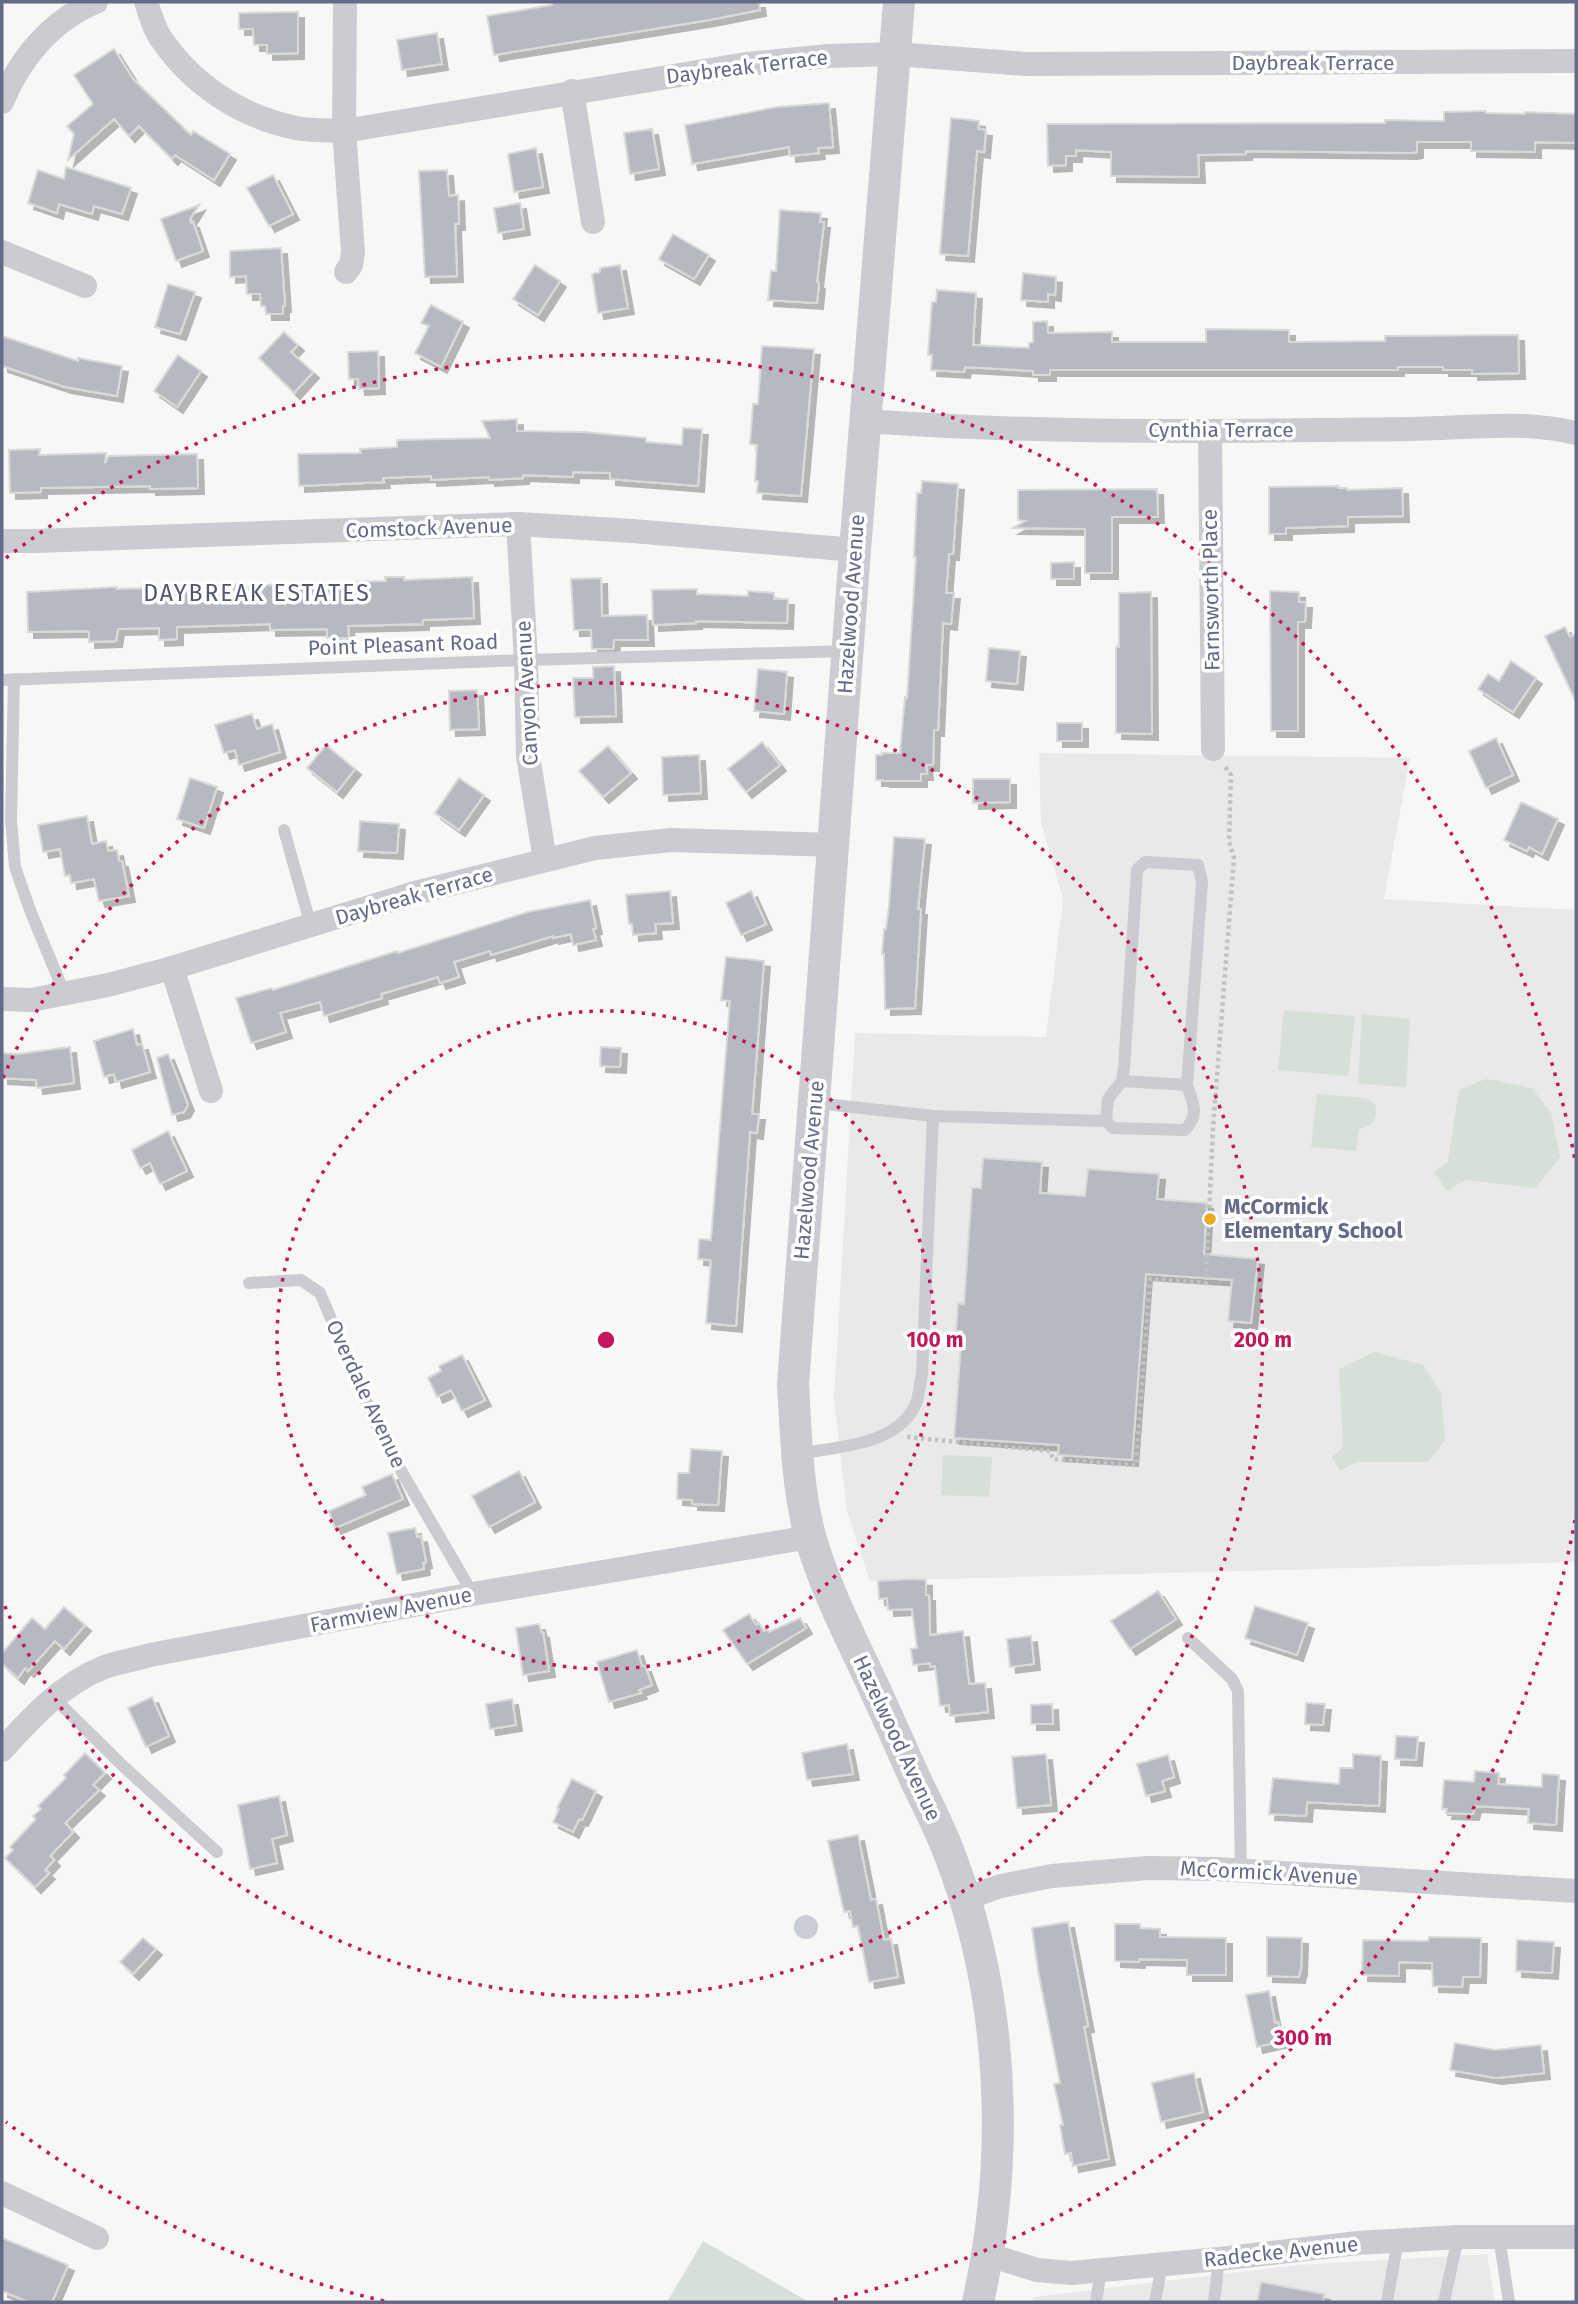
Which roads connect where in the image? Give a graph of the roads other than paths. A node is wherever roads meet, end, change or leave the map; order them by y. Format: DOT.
graph roads {
  1 [pos="96,2"];
  2 [pos="146,2"];
  3 [pos="345,2"];
  4 [pos="899,2"];
  5 [pos="895,54"];
  6 [pos="1576,61"];
  7 [pos="572,92"];
  8 [pos="2,102"];
  9 [pos="344,131"];
  10 [pos="593,222"];
  11 [pos="2,252"];
  12 [pos="346,272"];
  13 [pos="85,286"];
  14 [pos="865,421"];
  15 [pos="1210,431"];
  16 [pos="1576,433"];
  17 [pos="518,524"];
  18 [pos="2,541"];
  19 [pos="855,550"];
  20 [pos="848,651"];
  21 [pos="526,660"];
  22 [pos="8,679"];
  23 [pos="1213,750"];
  24 [pos="284,830"];
  25 [pos="834,845"];
  26 [pos="545,860"];
  27 [pos="311,926"];
  28 [pos="172,968"];
  29 [pos="65,995"];
  30 [pos="2,999"];
  31 [pos="1122,1081"];
  32 [pos="1186,1085"];
  33 [pos="212,1091"];
  34 [pos="815,1103"];
  35 [pos="933,1116"];
  36 [pos="1106,1121"];
  37 [pos="249,1283"];
  38 [pos="796,1454"];
  39 [pos="810,1537"];
  40 [pos="473,1594"];
  41 [pos="1188,1638"];
  42 [pos="54,1698"];
  43 [pos="2,1750"];
  44 [pos="217,1852"];
  45 [pos="1241,1872"];
  46 [pos="1576,1891"];
  47 [pos="964,1899"];
  48 [pos="2,2193"];
  49 [pos="1458,2237"];
  50 [pos="1499,2237"];
  51 [pos="1576,2237"];
  52 [pos="97,2238"];
  53 [pos="1398,2240"];
  54 [pos="989,2255"];
  55 [pos="1219,2259"];
  56 [pos="1162,2264"];
  57 [pos="1101,2270"];
  58 [pos="978,2302"];
  59 [pos="1096,2302"];
  60 [pos="1155,2302"];
  61 [pos="1214,2302"];
  62 [pos="1387,2302"];
  63 [pos="1444,2302"];
  64 [pos="1509,2302"];
  1 -- 8 [label="street"];
  2 -- 9 [label="street, Daybreak Terrace"];
  3 -- 9 [label="street"];
  4 -- 5 [label="street, Hazelwood Avenue"];
  5 -- 6 [label="street, Daybreak Terrace"];
  5 -- 7 [label="street, Daybreak Terrace"];
  5 -- 14 [label="street, Hazelwood Avenue"];
  7 -- 9 [label="street, Daybreak Terrace"];
  7 -- 10 [label="street"];
  9 -- 12 [label="street"];
  11 -- 13 [label="street"];
  14 -- 15 [label="street, Cynthia Terrace"];
  14 -- 19 [label="street, Hazelwood Avenue"];
  15 -- 16 [label="street, Cynthia Terrace"];
  15 -- 23 [label="street, Farnsworth Place"];
  17 -- 18 [label="street, Comstock Avenue"];
  17 -- 19 [label="street, Comstock Avenue"];
  17 -- 21 [label="street, Canyon Avenue"];
  19 -- 20 [label="street, Hazelwood Avenue"];
  20 -- 21 [label="lane, Point Pleasant Road"];
  20 -- 25 [label="street, Hazelwood Avenue"];
  21 -- 22 [label="lane, Point Pleasant Road"];
  21 -- 26 [label="street, Canyon Avenue"];
  22 -- 29 [label="lane"];
  24 -- 27 [label="lane"];
  25 -- 26 [label="street, Daybreak Terrace"];
  25 -- 34 [label="street, Hazelwood Avenue"];
  26 -- 27 [label="street, Daybreak Terrace"];
  27 -- 28 [label="street, Daybreak Terrace"];
  28 -- 29 [label="street, Daybreak Terrace"];
  28 -- 33 [label="street"];
  29 -- 30 [label="street, Daybreak Terrace"];
  31 -- 32 [label="lane"];
  31 -- 32 [label="lane"];
  31 -- 36 [label="lane"];
  32 -- 36 [label="lane"];
  34 -- 35 [label="lane"];
  34 -- 38 [label="street, Hazelwood Avenue"];
  35 -- 36 [label="lane"];
  35 -- 38 [label="lane"];
  37 -- 40 [label="lane, Overdale Avenue"];
  38 -- 39 [label="street, Hazelwood Avenue"];
  39 -- 40 [label="street, Farmview Avenue"];
  39 -- 47 [label="street, Hazelwood Avenue"];
  40 -- 42 [label="street, Farmview Avenue"];
  41 -- 45 [label="lane"];
  42 -- 43 [label="street, Farmview Avenue"];
  42 -- 44 [label="lane"];
  45 -- 46 [label="street, McCormick Avenue"];
  45 -- 47 [label="street, McCormick Avenue"];
  47 -- 54 [label="street, Hazelwood Avenue"];
  48 -- 52 [label="street"];
  49 -- 50 [label="street, Radecke Avenue"];
  49 -- 53 [label="street, Radecke Avenue"];
  49 -- 63 [label="lane"];
  50 -- 51 [label="street, Radecke Avenue"];
  50 -- 64 [label="lane"];
  53 -- 55 [label="street, Radecke Avenue"];
  53 -- 62 [label="lane"];
  54 -- 57 [label="street, Radecke Avenue"];
  54 -- 58 [label="street, Hazelwood Avenue"];
  55 -- 56 [label="street, Radecke Avenue"];
  55 -- 61 [label="lane"];
  56 -- 57 [label="street, Radecke Avenue"];
  56 -- 60 [label="lane"];
  57 -- 59 [label="lane"];
}
